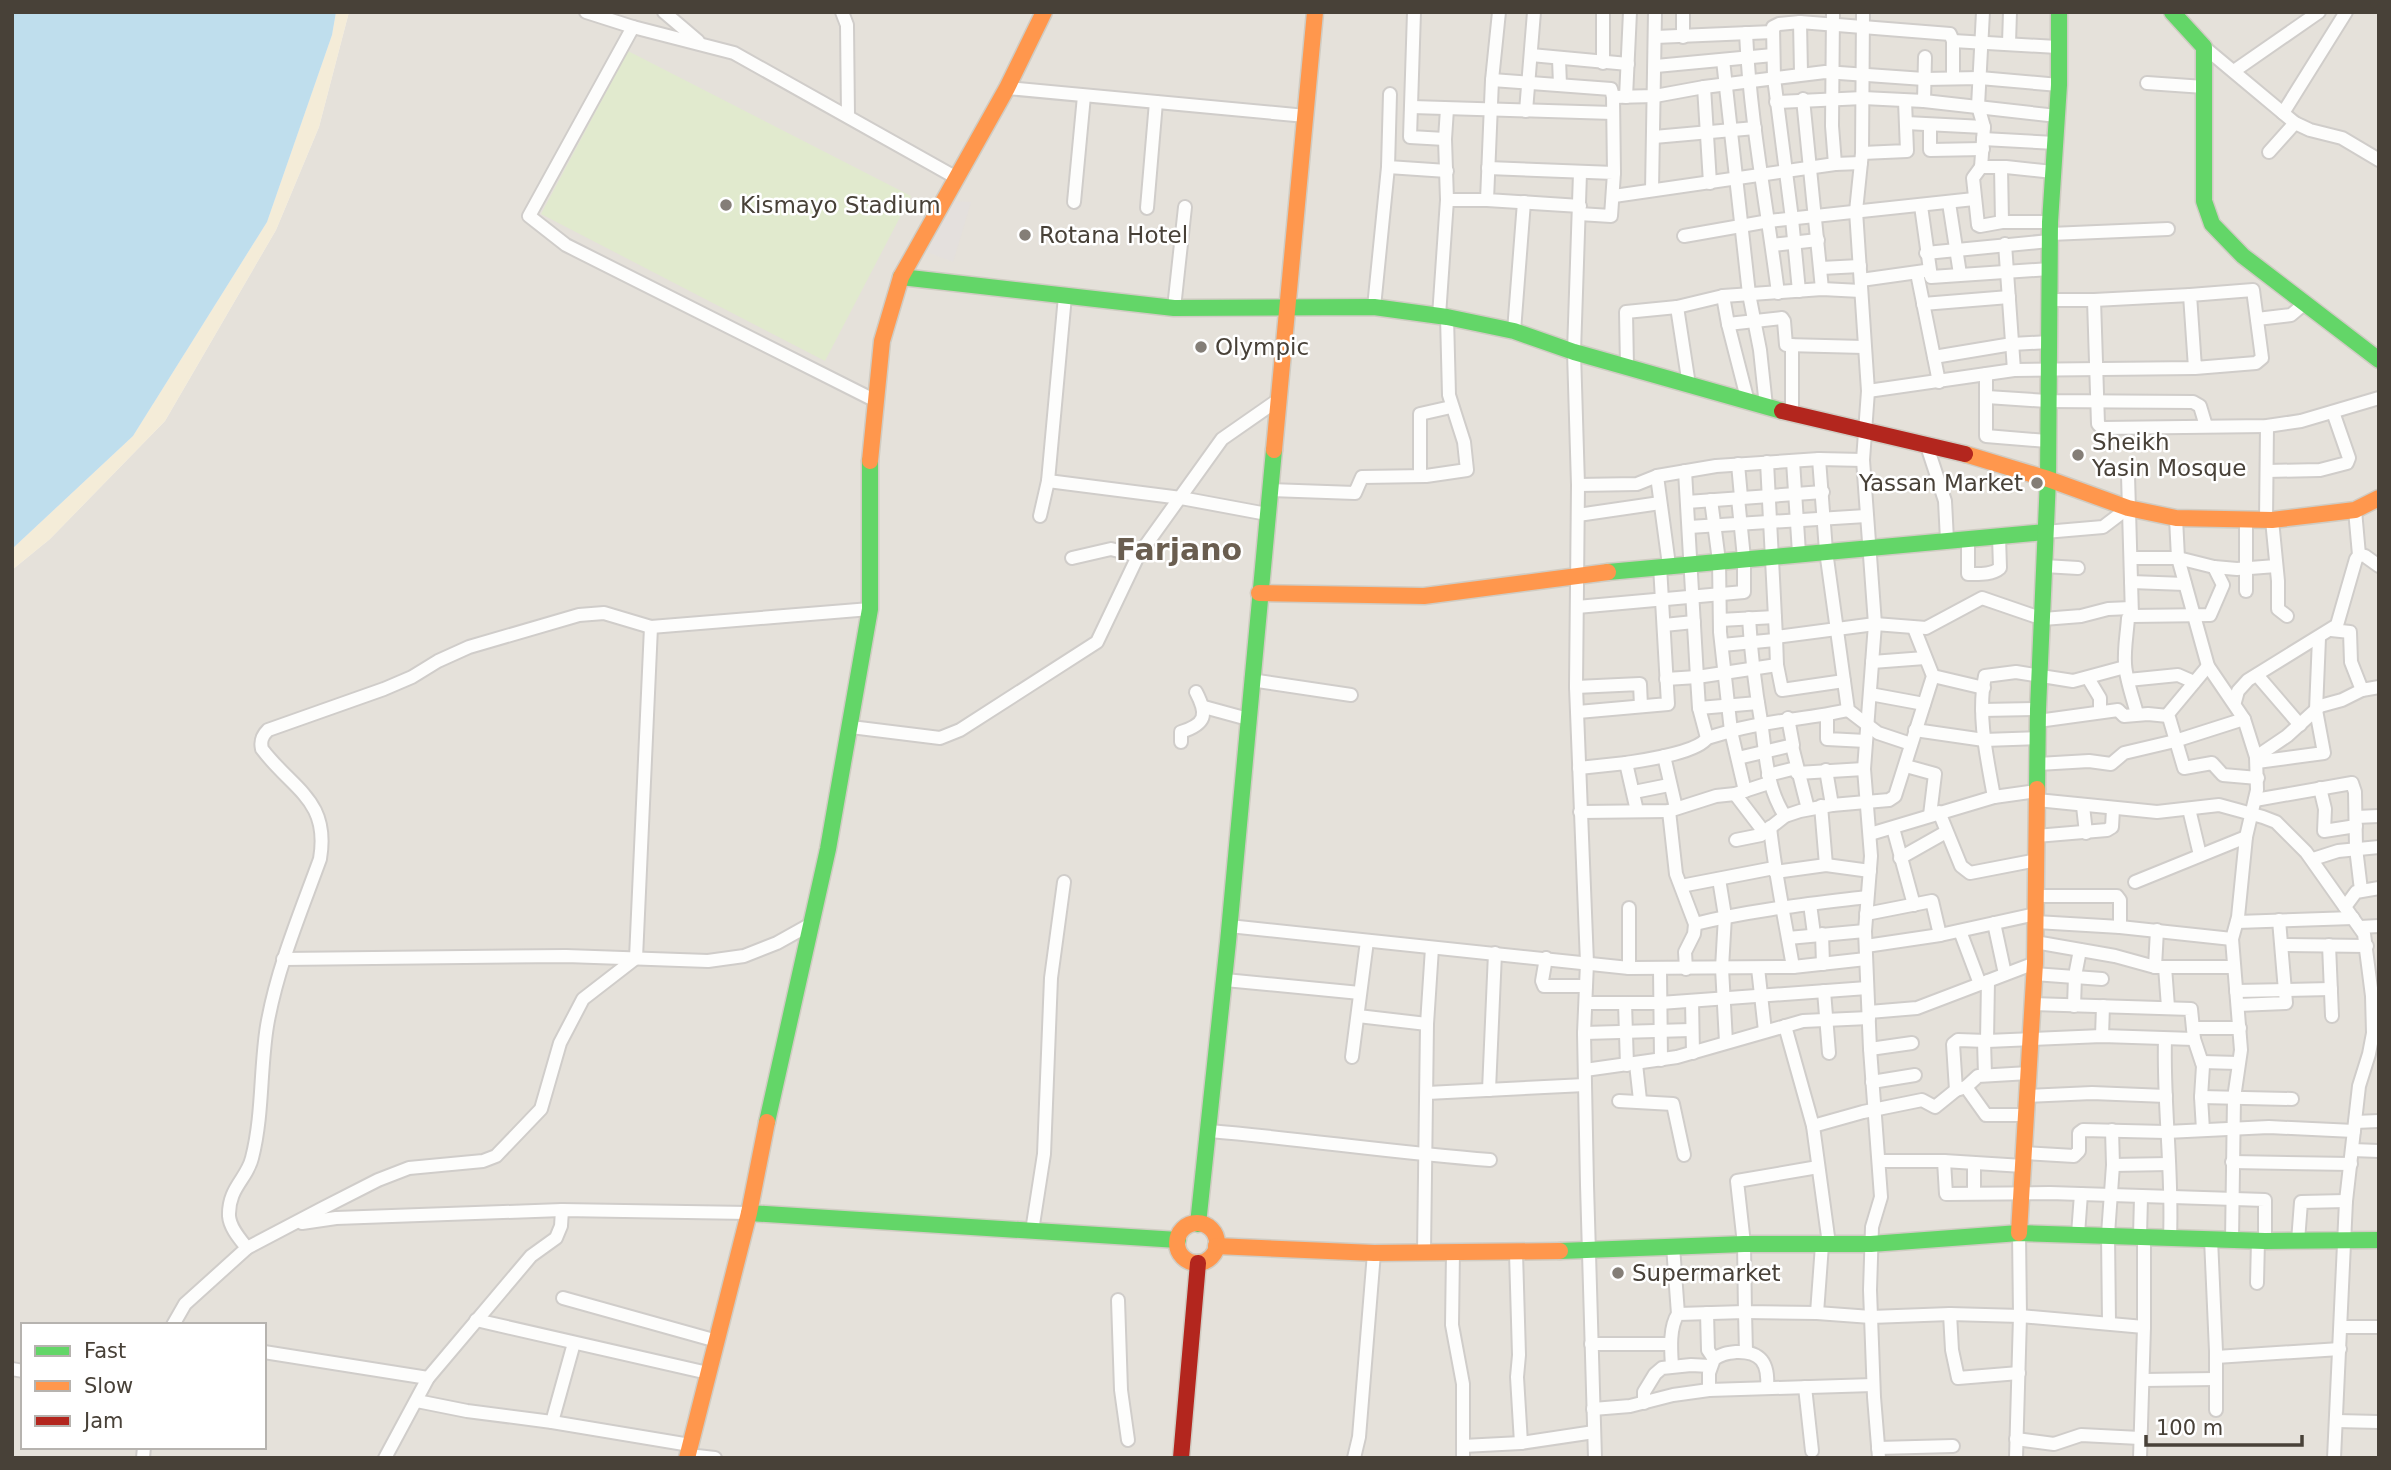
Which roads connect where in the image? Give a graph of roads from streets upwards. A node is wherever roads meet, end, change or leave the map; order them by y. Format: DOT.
graph roads {
  1 [pos="586,12"];
  2 [pos="664,12"];
  3 [pos="842,12"];
  4 [pos="1044,12"];
  5 [pos="1315,12"];
  6 [pos="1414,12"];
  7 [pos="1499,12"];
  8 [pos="1534,12"];
  9 [pos="1603,12"];
  10 [pos="1630,12"];
  11 [pos="1655,12"];
  12 [pos="1683,12"];
  13 [pos="1983,12"];
  14 [pos="2010,12"];
  15 [pos="2057,12"];
  16 [pos="2172,12"];
  17 [pos="2319,12"];
  18 [pos="2346,12"];
  19 [pos="1833,18"];
  20 [pos="1805,19"];
  21 [pos="1863,19"];
  22 [pos="633,27"];
  23 [pos="1773,32"];
  24 [pos="1746,33"];
  25 [pos="1711,36"];
  26 [pos="1655,37"];
  27 [pos="1683,37"];
  28 [pos="1954,41"];
  29 [pos="1980,41"];
  30 [pos="2009,43"];
  31 [pos="701,44"];
  32 [pos="2057,47"];
  33 [pos="2204,47"];
  34 [pos="1531,55"];
  35 [pos="1773,55"];
  36 [pos="1748,57"];
  37 [pos="1925,57"];
  38 [pos="1559,59"];
  39 [pos="1723,60"];
  40 [pos="1708,61"];
  41 [pos="1603,63"];
  42 [pos="1628,64"];
  43 [pos="1656,66"];
  44 [pos="2234,71"];
  45 [pos="1832,72"];
  46 [pos="1863,73"];
  47 [pos="1801,74"];
  48 [pos="1774,78"];
  49 [pos="1953,78"];
  50 [pos="1980,78"];
  51 [pos="1924,79"];
  52 [pos="1492,80"];
  53 [pos="1749,80"];
  54 [pos="1529,83"];
  55 [pos="1727,83"];
  56 [pos="2147,83"];
  57 [pos="1560,85"];
  58 [pos="2059,85"];
  59 [pos="1704,87"];
  60 [pos="2204,87"];
  61 [pos="1007,88"];
  62 [pos="1390,94"];
  63 [pos="1084,96"];
  64 [pos="1655,96"];
  65 [pos="1619,97"];
  66 [pos="1863,97"];
  67 [pos="1832,98"];
  68 [pos="1803,99"];
  69 [pos="1905,101"];
  70 [pos="1924,101"];
  71 [pos="1156,102"];
  72 [pos="1776,102"];
  73 [pos="1978,106"];
  74 [pos="1412,107"];
  75 [pos="1447,109"];
  76 [pos="1491,109"];
  77 [pos="1526,111"];
  78 [pos="1613,113"];
  79 [pos="2283,113"];
  80 [pos="848,116"];
  81 [pos="1306,116"];
  82 [pos="2057,116"];
  83 [pos="2295,122"];
  84 [pos="1906,124"];
  85 [pos="1930,125"];
  86 [pos="1755,128"];
  87 [pos="1731,129"];
  88 [pos="1707,131"];
  89 [pos="1390,134"];
  90 [pos="1410,136"];
  91 [pos="1654,137"];
  92 [pos="1445,139"];
  93 [pos="1983,139"];
  94 [pos="2009,141"];
  95 [pos="2055,143"];
  96 [pos="2269,152"];
  97 [pos="1861,158"];
  98 [pos="2379,160"];
  99 [pos="1835,164"];
  100 [pos="1388,167"];
  101 [pos="1981,167"];
  102 [pos="2004,167"];
  103 [pos="1488,168"];
  104 [pos="1809,168"];
  105 [pos="1447,171"];
  106 [pos="1786,172"];
  107 [pos="2053,172"];
  108 [pos="1580,173"];
  109 [pos="1614,173"];
  110 [pos="1760,175"];
  111 [pos="955,177"];
  112 [pos="1736,179"];
  113 [pos="1710,183"];
  114 [pos="1652,190"];
  115 [pos="1614,196"];
  116 [pos="1974,199"];
  117 [pos="1447,200"];
  118 [pos="1487,200"];
  119 [pos="1074,202"];
  120 [pos="1524,202"];
  121 [pos="1948,203"];
  122 [pos="1921,206"];
  123 [pos="1185,207"];
  124 [pos="1147,208"];
  125 [pos="1580,210"];
  126 [pos="1856,211"];
  127 [pos="1815,216"];
  128 [pos="1792,219"];
  129 [pos="1769,221"];
  130 [pos="2002,222"];
  131 [pos="1741,226"];
  132 [pos="2168,229"];
  133 [pos="2050,233"];
  134 [pos="1684,236"];
  135 [pos="1818,240"];
  136 [pos="1794,242"];
  137 [pos="2005,244"];
  138 [pos="1772,245"];
  139 [pos="1955,250"];
  140 [pos="1926,253"];
  141 [pos="1860,267"];
  142 [pos="1821,268"];
  143 [pos="2050,269"];
  144 [pos="1923,272"];
  145 [pos="2007,272"];
  146 [pos="1960,274"];
  147 [pos="901,277"];
  148 [pos="1861,286"];
  149 [pos="1822,289"];
  150 [pos="1799,291"];
  151 [pos="1778,293"];
  152 [pos="1749,294"];
  153 [pos="2190,295"];
  154 [pos="1065,296"];
  155 [pos="1723,296"];
  156 [pos="2009,297"];
  157 [pos="2049,300"];
  158 [pos="2094,300"];
  159 [pos="1923,304"];
  160 [pos="2304,304"];
  161 [pos="1288,307"];
  162 [pos="1374,307"];
  163 [pos="1677,307"];
  164 [pos="1174,308"];
  165 [pos="1443,317"];
  166 [pos="2257,319"];
  167 [pos="1754,321"];
  168 [pos="1728,324"];
  169 [pos="1514,331"];
  170 [pos="2049,342"];
  171 [pos="2012,344"];
  172 [pos="1792,345"];
  173 [pos="1864,347"];
  174 [pos="1574,352"];
  175 [pos="1934,357"];
  176 [pos="2379,360"];
  177 [pos="1628,367"];
  178 [pos="2047,368"];
  179 [pos="2097,368"];
  180 [pos="2195,368"];
  181 [pos="2014,370"];
  182 [pos="1986,374"];
  183 [pos="1939,382"];
  184 [pos="1689,385"];
  185 [pos="1868,391"];
  186 [pos="1987,397"];
  187 [pos="2379,398"];
  188 [pos="1278,400"];
  189 [pos="876,401"];
  190 [pos="2046,401"];
  191 [pos="2096,401"];
  192 [pos="2124,401"];
  193 [pos="1748,402"];
  194 [pos="2178,402"];
  195 [pos="1766,406"];
  196 [pos="1451,407"];
  197 [pos="1793,412"];
  198 [pos="2333,412"];
  199 [pos="2176,426"];
  200 [pos="2206,426"];
  201 [pos="2267,426"];
  202 [pos="2122,427"];
  203 [pos="1864,432"];
  204 [pos="2047,441"];
  205 [pos="1927,446"];
  206 [pos="1819,460"];
  207 [pos="1863,460"];
  208 [pos="1793,461"];
  209 [pos="1767,463"];
  210 [pos="1738,464"];
  211 [pos="1685,471"];
  212 [pos="2267,471"];
  213 [pos="1420,475"];
  214 [pos="2128,475"];
  215 [pos="1657,476"];
  216 [pos="2048,479"];
  217 [pos="1048,481"];
  218 [pos="1578,485"];
  219 [pos="1269,491"];
  220 [pos="1822,492"];
  221 [pos="1795,494"];
  222 [pos="1769,496"];
  223 [pos="1739,497"];
  224 [pos="1181,498"];
  225 [pos="2379,498"];
  226 [pos="1711,500"];
  227 [pos="1687,502"];
  228 [pos="1660,503"];
  229 [pos="2128,508"];
  230 [pos="2355,510"];
  231 [pos="1267,514"];
  232 [pos="1578,515"];
  233 [pos="1040,516"];
  234 [pos="1867,516"];
  235 [pos="1825,519"];
  236 [pos="2176,519"];
  237 [pos="1797,520"];
  238 [pos="2246,521"];
  239 [pos="2269,521"];
  240 [pos="1769,523"];
  241 [pos="1742,524"];
  242 [pos="1714,525"];
  243 [pos="1689,527"];
  244 [pos="2045,532"];
  245 [pos="1999,536"];
  246 [pos="1968,538"];
  247 [pos="1947,540"];
  248 [pos="1870,549"];
  249 [pos="1826,551"];
  250 [pos="1799,553"];
  251 [pos="1771,555"];
  252 [pos="2359,555"];
  253 [pos="1138,556"];
  254 [pos="1072,558"];
  255 [pos="1744,558"];
  256 [pos="2131,558"];
  257 [pos="2178,558"];
  258 [pos="1719,561"];
  259 [pos="1690,563"];
  260 [pos="1665,565"];
  261 [pos="2044,566"];
  262 [pos="2276,566"];
  263 [pos="2379,566"];
  264 [pos="2214,567"];
  265 [pos="2078,568"];
  266 [pos="2246,569"];
  267 [pos="1979,574"];
  268 [pos="1576,575"];
  269 [pos="2131,582"];
  270 [pos="2185,583"];
  271 [pos="2246,591"];
  272 [pos="1259,593"];
  273 [pos="1719,596"];
  274 [pos="1692,597"];
  275 [pos="1982,598"];
  276 [pos="1663,600"];
  277 [pos="1577,607"];
  278 [pos="870,609"];
  279 [pos="2131,612"];
  280 [pos="2194,615"];
  281 [pos="2287,616"];
  282 [pos="1774,617"];
  283 [pos="1749,618"];
  284 [pos="2043,619"];
  285 [pos="1720,620"];
  286 [pos="1694,622"];
  287 [pos="1875,624"];
  288 [pos="1664,625"];
  289 [pos="651,627"];
  290 [pos="1838,627"];
  291 [pos="1914,628"];
  292 [pos="2331,629"];
  293 [pos="1775,638"];
  294 [pos="2319,638"];
  295 [pos="1750,642"];
  296 [pos="1721,645"];
  297 [pos="1925,658"];
  298 [pos="1872,662"];
  299 [pos="1777,665"];
  300 [pos="2208,666"];
  301 [pos="1752,669"];
  302 [pos="1726,673"];
  303 [pos="2127,673"];
  304 [pos="2257,675"];
  305 [pos="1933,676"];
  306 [pos="2041,676"];
  307 [pos="1697,677"];
  308 [pos="2088,678"];
  309 [pos="1666,679"];
  310 [pos="1251,680"];
  311 [pos="1844,681"];
  312 [pos="2194,682"];
  313 [pos="1617,685"];
  314 [pos="1576,687"];
  315 [pos="2379,687"];
  316 [pos="1984,688"];
  317 [pos="2362,690"];
  318 [pos="1196,692"];
  319 [pos="1870,694"];
  320 [pos="1351,695"];
  321 [pos="2235,702"];
  322 [pos="1758,703"];
  323 [pos="1924,704"];
  324 [pos="1728,705"];
  325 [pos="1641,706"];
  326 [pos="1204,707"];
  327 [pos="1699,708"];
  328 [pos="1618,709"];
  329 [pos="1848,710"];
  330 [pos="1982,710"];
  331 [pos="2316,710"];
  332 [pos="1578,712"];
  333 [pos="2100,712"];
  334 [pos="2137,714"];
  335 [pos="1827,715"];
  336 [pos="2038,715"];
  337 [pos="2168,716"];
  338 [pos="1788,718"];
  339 [pos="1248,719"];
  340 [pos="2244,719"];
  341 [pos="1761,722"];
  342 [pos="2300,725"];
  343 [pos="1867,726"];
  344 [pos="851,727"];
  345 [pos="1915,730"];
  346 [pos="1731,731"];
  347 [pos="2287,736"];
  348 [pos="1707,738"];
  349 [pos="2039,738"];
  350 [pos="1984,740"];
  351 [pos="1866,741"];
  352 [pos="2175,741"];
  353 [pos="1181,742"];
  354 [pos="1911,744"];
  355 [pos="1792,746"];
  356 [pos="1765,752"];
  357 [pos="1664,756"];
  358 [pos="1738,758"];
  359 [pos="2293,758"];
  360 [pos="2256,759"];
  361 [pos="1626,763"];
  362 [pos="2038,764"];
  363 [pos="1906,766"];
  364 [pos="1579,768"];
  365 [pos="1864,769"];
  366 [pos="1797,770"];
  367 [pos="1826,770"];
  368 [pos="2258,778"];
  369 [pos="1769,779"];
  370 [pos="1669,785"];
  371 [pos="2320,788"];
  372 [pos="1634,792"];
  373 [pos="1740,792"];
  374 [pos="2037,796"];
  375 [pos="1994,797"];
  376 [pos="2255,800"];
  377 [pos="1866,801"];
  378 [pos="1827,805"];
  379 [pos="2083,806"];
  380 [pos="1808,809"];
  381 [pos="2113,809"];
  382 [pos="2189,809"];
  383 [pos="1672,810"];
  384 [pos="1637,811"];
  385 [pos="1580,812"];
  386 [pos="1935,814"];
  387 [pos="2251,814"];
  388 [pos="1785,816"];
  389 [pos="2379,816"];
  390 [pos="2356,822"];
  391 [pos="1893,828"];
  392 [pos="1767,830"];
  393 [pos="1946,832"];
  394 [pos="2086,833"];
  395 [pos="1870,834"];
  396 [pos="2036,836"];
  397 [pos="2246,837"];
  398 [pos="1736,839"];
  399 [pos="2379,847"];
  400 [pos="2356,848"];
  401 [pos="2200,855"];
  402 [pos="1900,858"];
  403 [pos="2313,859"];
  404 [pos="2037,860"];
  405 [pos="1826,864"];
  406 [pos="1775,870"];
  407 [pos="1870,871"];
  408 [pos="1719,879"];
  409 [pos="2135,881"];
  410 [pos="1065,882"];
  411 [pos="1681,886"];
  412 [pos="2379,888"];
  413 [pos="2361,890"];
  414 [pos="2036,896"];
  415 [pos="1867,897"];
  416 [pos="1810,904"];
  417 [pos="1914,905"];
  418 [pos="1784,907"];
  419 [pos="2345,907"];
  420 [pos="1629,908"];
  421 [pos="1866,914"];
  422 [pos="1725,916"];
  423 [pos="2036,918"];
  424 [pos="2280,920"];
  425 [pos="2237,922"];
  426 [pos="1994,923"];
  427 [pos="2356,923"];
  428 [pos="811,924"];
  429 [pos="1695,924"];
  430 [pos="1229,926"];
  431 [pos="2379,926"];
  432 [pos="2120,927"];
  433 [pos="2158,930"];
  434 [pos="1865,931"];
  435 [pos="1961,931"];
  436 [pos="1818,934"];
  437 [pos="1940,935"];
  438 [pos="1788,938"];
  439 [pos="2232,939"];
  440 [pos="1367,941"];
  441 [pos="2035,942"];
  442 [pos="2282,945"];
  443 [pos="2329,945"];
  444 [pos="2367,946"];
  445 [pos="1432,948"];
  446 [pos="2080,950"];
  447 [pos="1495,953"];
  448 [pos="1866,953"];
  449 [pos="636,958"];
  450 [pos="1546,958"];
  451 [pos="283,959"];
  452 [pos="1587,963"];
  453 [pos="1823,964"];
  454 [pos="1793,967"];
  455 [pos="2160,967"];
  456 [pos="2233,967"];
  457 [pos="1629,968"];
  458 [pos="1722,968"];
  459 [pos="1758,968"];
  460 [pos="1660,969"];
  461 [pos="1686,969"];
  462 [pos="2034,969"];
  463 [pos="2005,974"];
  464 [pos="2075,976"];
  465 [pos="2102,979"];
  466 [pos="1224,980"];
  467 [pos="1984,983"];
  468 [pos="1586,986"];
  469 [pos="1867,988"];
  470 [pos="2331,989"];
  471 [pos="2286,990"];
  472 [pos="1824,991"];
  473 [pos="2236,991"];
  474 [pos="1360,993"];
  475 [pos="1760,995"];
  476 [pos="2375,996"];
  477 [pos="1724,999"];
  478 [pos="1692,1001"];
  479 [pos="1586,1003"];
  480 [pos="1625,1003"];
  481 [pos="1660,1003"];
  482 [pos="2032,1004"];
  483 [pos="2238,1005"];
  484 [pos="2074,1006"];
  485 [pos="2103,1006"];
  486 [pos="2168,1007"];
  487 [pos="1869,1015"];
  488 [pos="1358,1016"];
  489 [pos="2332,1016"];
  490 [pos="1827,1019"];
  491 [pos="1427,1024"];
  492 [pos="1784,1026"];
  493 [pos="2240,1028"];
  494 [pos="1691,1030"];
  495 [pos="1765,1031"];
  496 [pos="1584,1032"];
  497 [pos="1626,1032"];
  498 [pos="1661,1032"];
  499 [pos="2376,1033"];
  500 [pos="2194,1034"];
  501 [pos="2102,1036"];
  502 [pos="2165,1039"];
  503 [pos="2031,1040"];
  504 [pos="1986,1041"];
  505 [pos="1726,1042"];
  506 [pos="1912,1043"];
  507 [pos="1870,1049"];
  508 [pos="1693,1053"];
  509 [pos="1829,1053"];
  510 [pos="1352,1057"];
  511 [pos="1661,1060"];
  512 [pos="2202,1062"];
  513 [pos="2238,1063"];
  514 [pos="1632,1064"];
  515 [pos="1585,1070"];
  516 [pos="2029,1073"];
  517 [pos="1915,1075"];
  518 [pos="1985,1075"];
  519 [pos="1872,1082"];
  520 [pos="1585,1085"];
  521 [pos="1961,1089"];
  522 [pos="1489,1090"];
  523 [pos="1427,1093"];
  524 [pos="2029,1096"];
  525 [pos="2166,1096"];
  526 [pos="2201,1097"];
  527 [pos="2234,1098"];
  528 [pos="2292,1099"];
  529 [pos="1619,1101"];
  530 [pos="1640,1101"];
  531 [pos="1874,1110"];
  532 [pos="2027,1115"];
  533 [pos="2379,1121"];
  534 [pos="1813,1126"];
  535 [pos="2355,1126"];
  536 [pos="2233,1128"];
  537 [pos="1210,1130"];
  538 [pos="2112,1130"];
  539 [pos="2203,1130"];
  540 [pos="2166,1132"];
  541 [pos="2379,1152"];
  542 [pos="1426,1155"];
  543 [pos="1684,1155"];
  544 [pos="2351,1157"];
  545 [pos="2024,1159"];
  546 [pos="1490,1160"];
  547 [pos="1880,1161"];
  548 [pos="1944,1161"];
  549 [pos="2232,1162"];
  550 [pos="1973,1163"];
  551 [pos="2169,1164"];
  552 [pos="2113,1165"];
  553 [pos="1818,1167"];
  554 [pos="1974,1192"];
  555 [pos="2022,1192"];
  556 [pos="2081,1194"];
  557 [pos="2112,1195"];
  558 [pos="2141,1197"];
  559 [pos="2172,1197"];
  560 [pos="2232,1198"];
  561 [pos="2346,1201"];
  562 [pos="562,1210"];
  563 [pos="749,1213"];
  564 [pos="1198,1224"];
  565 [pos="291,1226"];
  566 [pos="1032,1231"];
  567 [pos="2019,1233"];
  568 [pos="2078,1234"];
  569 [pos="2108,1234"];
  570 [pos="2142,1236"];
  571 [pos="2170,1237"];
  572 [pos="2211,1239"];
  573 [pos="1178,1240"];
  574 [pos="2232,1240"];
  575 [pos="2379,1240"];
  576 [pos="2261,1241"];
  577 [pos="2298,1241"];
  578 [pos="2343,1242"];
  579 [pos="1744,1244"];
  580 [pos="1871,1244"];
  581 [pos="1825,1245"];
  582 [pos="1216,1246"];
  583 [pos="1673,1246"];
  584 [pos="247,1248"];
  585 [pos="1588,1251"];
  586 [pos="1374,1252"];
  587 [pos="1424,1252"];
  588 [pos="1452,1252"];
  589 [pos="1516,1252"];
  590 [pos="1198,1263"];
  591 [pos="2257,1283"];
  592 [pos="563,1298"];
  593 [pos="1118,1300"];
  594 [pos="1745,1312"];
  595 [pos="1707,1313"];
  596 [pos="1817,1313"];
  597 [pos="1678,1314"];
  598 [pos="1950,1314"];
  599 [pos="2020,1316"];
  600 [pos="1871,1317"];
  601 [pos="476,1321"];
  602 [pos="174,1323"];
  603 [pos="2109,1323"];
  604 [pos="2144,1327"];
  605 [pos="2341,1327"];
  606 [pos="2379,1327"];
  607 [pos="717,1341"];
  608 [pos="574,1343"];
  609 [pos="1591,1344"];
  610 [pos="1671,1344"];
  611 [pos="2340,1349"];
  612 [pos="266,1352"];
  613 [pos="1746,1352"];
  614 [pos="2217,1357"];
  615 [pos="1712,1362"];
  616 [pos="1672,1366"];
  617 [pos="708,1373"];
  618 [pos="2019,1373"];
  619 [pos="428,1378"];
  620 [pos="2215,1379"];
  621 [pos="2143,1380"];
  622 [pos="1873,1384"];
  623 [pos="1805,1387"];
  624 [pos="1768,1388"];
  625 [pos="1709,1390"];
  626 [pos="417,1401"];
  627 [pos="1644,1403"];
  628 [pos="1593,1409"];
  629 [pos="2216,1410"];
  630 [pos="2337,1421"];
  631 [pos="552,1422"];
  632 [pos="2379,1422"];
  633 [pos="1594,1432"];
  634 [pos="2140,1438"];
  635 [pos="2016,1439"];
  636 [pos="1128,1440"];
  637 [pos="1521,1443"];
  638 [pos="1953,1446"];
  639 [pos="1812,1451"];
  640 [pos="1463,1452"];
  641 [pos="688,1453"];
  642 [pos="1878,1453"];
  643 [pos="384,1458"];
  644 [pos="715,1458"];
  645 [pos="1181,1458"];
  646 [pos="1354,1458"];
  647 [pos="1595,1458"];
  648 [pos="2016,1458"];
  649 [pos="2140,1458"];
  650 [pos="2334,1458"];
  1 -- 22 [label="street"];
  2 -- 31 [label="street"];
  3 -- 80 [label="street"];
  4 -- 61 [label="street"];
  5 -- 81 [label="street"];
  6 -- 74 [label="street"];
  7 -- 52 [label="street"];
  8 -- 34 [label="street"];
  9 -- 41 [label="street"];
  10 -- 42 [label="street"];
  11 -- 26 [label="street"];
  12 -- 27 [label="street"];
  13 -- 29 [label="street"];
  14 -- 30 [label="street"];
  15 -- 32 [label="street"];
  16 -- 33 [label="street"];
  17 -- 44 [label="street"];
  18 -- 79 [label="street"];
  19 -- 20 [label="street"];
  19 -- 21 [label="street"];
  19 -- 45 [label="street"];
  20 -- 23 [label="street"];
  20 -- 47 [label="street"];
  21 -- 28 [label="street"];
  21 -- 46 [label="street"];
  22 -- 31 [label="street"];
  22 -- 189 [label="street"];
  23 -- 24 [label="street"];
  23 -- 35 [label="street"];
  24 -- 25 [label="street"];
  24 -- 36 [label="street"];
  25 -- 27 [label="street"];
  25 -- 40 [label="street"];
  26 -- 27 [label="street"];
  26 -- 43 [label="street"];
  28 -- 29 [label="street"];
  28 -- 49 [label="street"];
  29 -- 30 [label="street"];
  29 -- 50 [label="street"];
  30 -- 32 [label="street"];
  31 -- 80 [label="street"];
  32 -- 58 [label="street"];
  33 -- 44 [label="street"];
  33 -- 60 [label="street"];
  34 -- 38 [label="street"];
  34 -- 54 [label="street"];
  35 -- 36 [label="street"];
  35 -- 48 [label="street"];
  36 -- 39 [label="street"];
  36 -- 53 [label="street"];
  37 -- 51 [label="street"];
  38 -- 41 [label="street"];
  38 -- 57 [label="street"];
  39 -- 40 [label="street"];
  39 -- 55 [label="street"];
  40 -- 43 [label="street"];
  41 -- 42 [label="street"];
  42 -- 65 [label="street"];
  43 -- 64 [label="street"];
  44 -- 79 [label="street"];
  45 -- 46 [label="street"];
  45 -- 47 [label="street"];
  45 -- 67 [label="street"];
  46 -- 51 [label="street"];
  46 -- 66 [label="street"];
  47 -- 48 [label="street"];
  48 -- 53 [label="street"];
  48 -- 72 [label="street"];
  49 -- 50 [label="street"];
  49 -- 51 [label="street"];
  50 -- 58 [label="street"];
  50 -- 73 [label="street"];
  51 -- 70 [label="street"];
  52 -- 54 [label="street"];
  52 -- 76 [label="street"];
  53 -- 55 [label="street"];
  53 -- 86 [label="street"];
  54 -- 57 [label="street"];
  54 -- 77 [label="street"];
  55 -- 59 [label="street"];
  55 -- 87 [label="street"];
  56 -- 60 [label="street"];
  57 -- 65 [label="street"];
  58 -- 82 [label="street"];
  59 -- 64 [label="street"];
  59 -- 88 [label="street"];
  60 -- 160 [label="street"];
  61 -- 63 [label="street"];
  61 -- 111 [label="street"];
  62 -- 89 [label="street"];
  63 -- 71 [label="street"];
  63 -- 119 [label="street"];
  64 -- 65 [label="street"];
  64 -- 91 [label="street"];
  65 -- 78 [label="street"];
  66 -- 67 [label="street"];
  66 -- 69 [label="street"];
  66 -- 97 [label="street"];
  67 -- 68 [label="street"];
  67 -- 99 [label="street"];
  68 -- 72 [label="street"];
  68 -- 104 [label="street"];
  69 -- 70 [label="street"];
  69 -- 84 [label="street"];
  70 -- 73 [label="street"];
  71 -- 81 [label="street"];
  71 -- 124 [label="street"];
  72 -- 106 [label="street"];
  73 -- 82 [label="street"];
  73 -- 93 [label="street"];
  74 -- 75 [label="street"];
  74 -- 90 [label="street"];
  75 -- 76 [label="street"];
  75 -- 92 [label="street"];
  76 -- 77 [label="street"];
  76 -- 103 [label="street"];
  77 -- 78 [label="street"];
  78 -- 109 [label="street"];
  79 -- 83 [label="street"];
  80 -- 111 [label="street"];
  81 -- 161 [label="street"];
  82 -- 95 [label="street"];
  83 -- 96 [label="street"];
  83 -- 98 [label="street"];
  84 -- 85 [label="street"];
  84 -- 97 [label="street"];
  85 -- 93 [label="street"];
  85 -- 93 [label="street"];
  86 -- 87 [label="street"];
  86 -- 110 [label="street"];
  87 -- 88 [label="street"];
  87 -- 112 [label="street"];
  88 -- 91 [label="street"];
  88 -- 113 [label="street"];
  89 -- 90 [label="street"];
  89 -- 100 [label="street"];
  90 -- 92 [label="street"];
  91 -- 114 [label="street"];
  92 -- 105 [label="street"];
  93 -- 94 [label="street"];
  93 -- 101 [label="street"];
  94 -- 95 [label="street"];
  94 -- 102 [label="street"];
  95 -- 107 [label="street"];
  97 -- 99 [label="street"];
  97 -- 126 [label="street"];
  99 -- 104 [label="street"];
  100 -- 105 [label="street"];
  100 -- 162 [label="street"];
  101 -- 102 [label="street"];
  101 -- 116 [label="street"];
  102 -- 107 [label="street"];
  102 -- 130 [label="street"];
  103 -- 108 [label="street"];
  103 -- 118 [label="street"];
  104 -- 106 [label="street"];
  104 -- 127 [label="street"];
  105 -- 117 [label="street"];
  106 -- 110 [label="street"];
  106 -- 128 [label="street"];
  107 -- 133 [label="street"];
  108 -- 109 [label="street"];
  108 -- 125 [label="street"];
  109 -- 115 [label="street"];
  110 -- 112 [label="street"];
  110 -- 129 [label="street"];
  111 -- 147 [label="street"];
  112 -- 113 [label="street"];
  112 -- 131 [label="street"];
  113 -- 114 [label="street"];
  114 -- 115 [label="street"];
  115 -- 125 [label="street"];
  116 -- 121 [label="street"];
  116 -- 130 [label="street"];
  117 -- 118 [label="street"];
  117 -- 165 [label="street"];
  118 -- 120 [label="street"];
  120 -- 125 [label="street"];
  120 -- 169 [label="street"];
  121 -- 122 [label="street"];
  121 -- 139 [label="street"];
  122 -- 126 [label="street"];
  122 -- 140 [label="street"];
  123 -- 164 [label="street"];
  125 -- 174 [label="street"];
  126 -- 127 [label="street"];
  126 -- 141 [label="street"];
  127 -- 128 [label="street"];
  127 -- 135 [label="street"];
  128 -- 129 [label="street"];
  128 -- 136 [label="street"];
  129 -- 131 [label="street"];
  129 -- 138 [label="street"];
  130 -- 133 [label="street"];
  131 -- 134 [label="street"];
  131 -- 152 [label="street"];
  132 -- 133 [label="street"];
  133 -- 137 [label="street"];
  133 -- 143 [label="street"];
  135 -- 136 [label="street"];
  135 -- 142 [label="street"];
  136 -- 138 [label="street"];
  136 -- 150 [label="street"];
  137 -- 139 [label="street"];
  137 -- 145 [label="street"];
  138 -- 151 [label="street"];
  139 -- 140 [label="street"];
  139 -- 146 [label="street"];
  140 -- 144 [label="street"];
  141 -- 142 [label="street"];
  141 -- 148 [label="street"];
  142 -- 149 [label="street"];
  143 -- 145 [label="street"];
  143 -- 157 [label="street"];
  144 -- 146 [label="street"];
  144 -- 148 [label="street"];
  144 -- 159 [label="street"];
  145 -- 146 [label="street"];
  145 -- 156 [label="street"];
  147 -- 154 [label="street"];
  147 -- 189 [label="street"];
  148 -- 149 [label="street"];
  148 -- 173 [label="street"];
  149 -- 150 [label="street"];
  150 -- 151 [label="street"];
  151 -- 152 [label="street"];
  152 -- 155 [label="street"];
  152 -- 167 [label="street"];
  153 -- 158 [label="street"];
  153 -- 166 [label="street"];
  153 -- 180 [label="street"];
  154 -- 164 [label="street"];
  154 -- 217 [label="street"];
  155 -- 163 [label="street"];
  155 -- 168 [label="street"];
  156 -- 159 [label="street"];
  156 -- 171 [label="street"];
  157 -- 158 [label="street"];
  157 -- 170 [label="street"];
  158 -- 179 [label="street"];
  159 -- 175 [label="street"];
  160 -- 166 [label="street"];
  160 -- 176 [label="street"];
  161 -- 162 [label="street"];
  161 -- 164 [label="street"];
  161 -- 188 [label="street"];
  162 -- 165 [label="street"];
  163 -- 177 [label="street"];
  163 -- 184 [label="street"];
  165 -- 169 [label="street"];
  165 -- 196 [label="street"];
  166 -- 180 [label="street"];
  167 -- 168 [label="street"];
  167 -- 172 [label="street"];
  167 -- 195 [label="street"];
  168 -- 193 [label="street"];
  169 -- 174 [label="street"];
  170 -- 171 [label="street"];
  170 -- 178 [label="street"];
  171 -- 175 [label="street"];
  171 -- 181 [label="street"];
  172 -- 173 [label="street"];
  172 -- 197 [label="street"];
  173 -- 185 [label="street"];
  174 -- 177 [label="street"];
  174 -- 218 [label="street"];
  175 -- 183 [label="street"];
  177 -- 184 [label="street"];
  178 -- 179 [label="street"];
  178 -- 181 [label="street"];
  178 -- 190 [label="street"];
  179 -- 180 [label="street"];
  179 -- 191 [label="street"];
  181 -- 182 [label="street"];
  182 -- 183 [label="street"];
  182 -- 186 [label="street"];
  183 -- 185 [label="street"];
  184 -- 193 [label="street"];
  185 -- 203 [label="street"];
  186 -- 190 [label="street"];
  186 -- 204 [label="street"];
  187 -- 198 [label="street"];
  188 -- 219 [label="street"];
  188 -- 224 [label="street"];
  189 -- 278 [label="street"];
  190 -- 191 [label="street"];
  190 -- 204 [label="street"];
  191 -- 192 [label="street"];
  191 -- 202 [label="street"];
  192 -- 194 [label="street"];
  192 -- 202 [label="street"];
  193 -- 195 [label="street"];
  194 -- 199 [label="street"];
  194 -- 200 [label="street"];
  195 -- 197 [label="street"];
  196 -- 213 [label="street"];
  196 -- 213 [label="street"];
  197 -- 203 [label="street"];
  198 -- 201 [label="street"];
  198 -- 212 [label="street"];
  199 -- 200 [label="street"];
  199 -- 202 [label="street"];
  200 -- 201 [label="street"];
  201 -- 212 [label="street"];
  203 -- 205 [label="street"];
  203 -- 207 [label="street"];
  204 -- 216 [label="street"];
  205 -- 216 [label="street"];
  205 -- 247 [label="street"];
  206 -- 207 [label="street"];
  206 -- 208 [label="street"];
  206 -- 220 [label="street"];
  207 -- 234 [label="street"];
  208 -- 209 [label="street"];
  208 -- 221 [label="street"];
  209 -- 210 [label="street"];
  209 -- 222 [label="street"];
  210 -- 211 [label="street"];
  210 -- 223 [label="street"];
  211 -- 215 [label="street"];
  211 -- 227 [label="street"];
  212 -- 239 [label="street"];
  213 -- 219 [label="street"];
  214 -- 229 [label="street"];
  215 -- 218 [label="street"];
  215 -- 228 [label="street"];
  216 -- 229 [label="street"];
  216 -- 244 [label="street"];
  217 -- 224 [label="street"];
  217 -- 233 [label="street"];
  218 -- 232 [label="street"];
  219 -- 231 [label="street"];
  220 -- 221 [label="street"];
  220 -- 235 [label="street"];
  221 -- 222 [label="street"];
  221 -- 237 [label="street"];
  222 -- 223 [label="street"];
  222 -- 240 [label="street"];
  223 -- 226 [label="street"];
  223 -- 241 [label="street"];
  224 -- 231 [label="street"];
  224 -- 253 [label="street"];
  225 -- 230 [label="street"];
  226 -- 227 [label="street"];
  226 -- 242 [label="street"];
  227 -- 243 [label="street"];
  228 -- 232 [label="street"];
  228 -- 260 [label="street"];
  229 -- 236 [label="street"];
  229 -- 244 [label="street"];
  229 -- 256 [label="street"];
  230 -- 239 [label="street"];
  230 -- 252 [label="street"];
  231 -- 272 [label="street"];
  232 -- 268 [label="street"];
  234 -- 235 [label="street"];
  234 -- 248 [label="street"];
  235 -- 237 [label="street"];
  235 -- 249 [label="street"];
  236 -- 238 [label="street"];
  236 -- 257 [label="street"];
  237 -- 240 [label="street"];
  237 -- 250 [label="street"];
  238 -- 239 [label="street"];
  238 -- 266 [label="street"];
  239 -- 262 [label="street"];
  240 -- 241 [label="street"];
  240 -- 251 [label="street"];
  241 -- 242 [label="street"];
  241 -- 255 [label="street"];
  242 -- 243 [label="street"];
  242 -- 258 [label="street"];
  243 -- 259 [label="street"];
  244 -- 245 [label="street"];
  244 -- 261 [label="street"];
  245 -- 246 [label="street"];
  245 -- 267 [label="street"];
  246 -- 247 [label="street"];
  246 -- 267 [label="street"];
  247 -- 248 [label="street"];
  248 -- 249 [label="street"];
  248 -- 287 [label="street"];
  249 -- 250 [label="street"];
  249 -- 290 [label="street"];
  250 -- 251 [label="street"];
  251 -- 255 [label="street"];
  251 -- 282 [label="street"];
  252 -- 263 [label="street"];
  252 -- 292 [label="street"];
  253 -- 254 [label="street"];
  253 -- 344 [label="street"];
  255 -- 258 [label="street"];
  255 -- 273 [label="street"];
  256 -- 257 [label="street"];
  256 -- 269 [label="street"];
  257 -- 264 [label="street"];
  257 -- 270 [label="street"];
  258 -- 259 [label="street"];
  258 -- 273 [label="street"];
  259 -- 260 [label="street"];
  259 -- 274 [label="street"];
  260 -- 268 [label="street"];
  260 -- 276 [label="street"];
  261 -- 265 [label="street"];
  261 -- 284 [label="street"];
  262 -- 266 [label="street"];
  262 -- 281 [label="street"];
  264 -- 266 [label="street"];
  264 -- 280 [label="street"];
  266 -- 271 [label="street"];
  267 -- 275 [label="street"];
  268 -- 272 [label="street"];
  268 -- 277 [label="street"];
  269 -- 270 [label="street"];
  269 -- 279 [label="street"];
  270 -- 280 [label="street"];
  272 -- 310 [label="street"];
  273 -- 274 [label="street"];
  273 -- 285 [label="street"];
  274 -- 276 [label="street"];
  274 -- 286 [label="street"];
  275 -- 284 [label="street"];
  275 -- 291 [label="street"];
  276 -- 277 [label="street"];
  276 -- 288 [label="street"];
  277 -- 314 [label="street"];
  278 -- 289 [label="street"];
  278 -- 344 [label="street"];
  279 -- 280 [label="street"];
  279 -- 284 [label="street"];
  279 -- 303 [label="street"];
  280 -- 300 [label="street"];
  282 -- 283 [label="street"];
  282 -- 293 [label="street"];
  283 -- 285 [label="street"];
  283 -- 295 [label="street"];
  284 -- 306 [label="street"];
  285 -- 296 [label="street"];
  286 -- 288 [label="street"];
  286 -- 307 [label="street"];
  287 -- 290 [label="street"];
  287 -- 291 [label="street"];
  287 -- 298 [label="street"];
  288 -- 309 [label="street"];
  289 -- 449 [label="street"];
  289 -- 451 [label="street"];
  290 -- 293 [label="street"];
  290 -- 311 [label="street"];
  291 -- 297 [label="street"];
  292 -- 294 [label="street"];
  292 -- 317 [label="street"];
  293 -- 295 [label="street"];
  293 -- 299 [label="street"];
  294 -- 304 [label="street"];
  294 -- 331 [label="street"];
  295 -- 296 [label="street"];
  295 -- 301 [label="street"];
  296 -- 302 [label="street"];
  297 -- 298 [label="street"];
  297 -- 305 [label="street"];
  298 -- 319 [label="street"];
  299 -- 301 [label="street"];
  299 -- 311 [label="street"];
  300 -- 312 [label="street"];
  300 -- 321 [label="street"];
  301 -- 302 [label="street"];
  301 -- 322 [label="street"];
  302 -- 307 [label="street"];
  302 -- 324 [label="street"];
  303 -- 308 [label="street"];
  303 -- 312 [label="street"];
  303 -- 334 [label="street"];
  304 -- 321 [label="street"];
  304 -- 342 [label="street"];
  305 -- 316 [label="street"];
  305 -- 323 [label="street"];
  306 -- 308 [label="street"];
  306 -- 316 [label="street"];
  306 -- 336 [label="street"];
  307 -- 309 [label="street"];
  307 -- 327 [label="street"];
  308 -- 333 [label="street"];
  309 -- 325 [label="street"];
  310 -- 320 [label="street"];
  310 -- 339 [label="street"];
  311 -- 329 [label="street"];
  312 -- 337 [label="street"];
  313 -- 314 [label="street"];
  313 -- 325 [label="street"];
  313 -- 328 [label="street"];
  314 -- 332 [label="street"];
  315 -- 317 [label="street"];
  316 -- 330 [label="street"];
  317 -- 331 [label="street"];
  318 -- 326 [label="street"];
  319 -- 323 [label="street"];
  319 -- 343 [label="street"];
  321 -- 340 [label="street"];
  322 -- 324 [label="street"];
  322 -- 341 [label="street"];
  323 -- 345 [label="street"];
  324 -- 327 [label="street"];
  324 -- 346 [label="street"];
  325 -- 328 [label="street"];
  326 -- 339 [label="street"];
  326 -- 353 [label="street"];
  327 -- 348 [label="street"];
  328 -- 332 [label="street"];
  329 -- 335 [label="street"];
  329 -- 343 [label="street"];
  330 -- 336 [label="street"];
  330 -- 350 [label="street"];
  331 -- 342 [label="street"];
  331 -- 359 [label="street"];
  332 -- 364 [label="street"];
  333 -- 334 [label="street"];
  333 -- 336 [label="street"];
  334 -- 337 [label="street"];
  335 -- 338 [label="street"];
  335 -- 351 [label="street"];
  336 -- 349 [label="street"];
  337 -- 352 [label="street"];
  338 -- 341 [label="street"];
  338 -- 355 [label="street"];
  339 -- 430 [label="street"];
  340 -- 352 [label="street"];
  340 -- 360 [label="street"];
  341 -- 346 [label="street"];
  341 -- 356 [label="street"];
  342 -- 347 [label="street"];
  343 -- 351 [label="street"];
  343 -- 354 [label="street"];
  344 -- 428 [label="street"];
  345 -- 350 [label="street"];
  345 -- 354 [label="street"];
  346 -- 348 [label="street"];
  346 -- 358 [label="street"];
  347 -- 359 [label="street"];
  347 -- 360 [label="street"];
  348 -- 357 [label="street"];
  349 -- 350 [label="street"];
  349 -- 362 [label="street"];
  350 -- 375 [label="street"];
  351 -- 365 [label="street"];
  352 -- 362 [label="street"];
  352 -- 368 [label="street"];
  354 -- 363 [label="street"];
  355 -- 356 [label="street"];
  355 -- 366 [label="street"];
  356 -- 358 [label="street"];
  356 -- 369 [label="street"];
  357 -- 361 [label="street"];
  357 -- 370 [label="street"];
  358 -- 373 [label="street"];
  359 -- 360 [label="street"];
  360 -- 368 [label="street"];
  361 -- 364 [label="street"];
  361 -- 372 [label="street"];
  362 -- 374 [label="street"];
  363 -- 377 [label="street"];
  363 -- 386 [label="street"];
  364 -- 385 [label="street"];
  365 -- 367 [label="street"];
  365 -- 377 [label="street"];
  366 -- 367 [label="street"];
  366 -- 369 [label="street"];
  366 -- 380 [label="street"];
  367 -- 378 [label="street"];
  368 -- 376 [label="street"];
  369 -- 373 [label="street"];
  369 -- 388 [label="street"];
  370 -- 372 [label="street"];
  370 -- 383 [label="street"];
  371 -- 376 [label="street"];
  371 -- 390 [label="street"];
  371 -- 390 [label="street"];
  372 -- 384 [label="street"];
  373 -- 383 [label="street"];
  373 -- 392 [label="street"];
  374 -- 375 [label="street"];
  374 -- 379 [label="street"];
  374 -- 396 [label="street"];
  375 -- 386 [label="street"];
  376 -- 387 [label="street"];
  377 -- 378 [label="street"];
  377 -- 395 [label="street"];
  378 -- 380 [label="street"];
  378 -- 405 [label="street"];
  379 -- 381 [label="street"];
  379 -- 394 [label="street"];
  380 -- 388 [label="street"];
  381 -- 382 [label="street"];
  381 -- 394 [label="street"];
  382 -- 387 [label="street"];
  382 -- 401 [label="street"];
  383 -- 384 [label="street"];
  383 -- 411 [label="street"];
  384 -- 385 [label="street"];
  385 -- 452 [label="street"];
  386 -- 391 [label="street"];
  386 -- 393 [label="street"];
  387 -- 397 [label="street"];
  387 -- 403 [label="street"];
  388 -- 392 [label="street"];
  389 -- 390 [label="street"];
  390 -- 400 [label="street"];
  391 -- 395 [label="street"];
  391 -- 402 [label="street"];
  392 -- 398 [label="street"];
  392 -- 406 [label="street"];
  393 -- 402 [label="street"];
  393 -- 404 [label="street"];
  394 -- 396 [label="street"];
  395 -- 407 [label="street"];
  396 -- 404 [label="street"];
  397 -- 401 [label="street"];
  397 -- 425 [label="street"];
  399 -- 400 [label="street"];
  400 -- 403 [label="street"];
  400 -- 413 [label="street"];
  401 -- 409 [label="street"];
  402 -- 417 [label="street"];
  403 -- 419 [label="street"];
  404 -- 414 [label="street"];
  405 -- 406 [label="street"];
  405 -- 407 [label="street"];
  406 -- 408 [label="street"];
  406 -- 418 [label="street"];
  407 -- 415 [label="street"];
  408 -- 411 [label="street"];
  408 -- 422 [label="street"];
  410 -- 566 [label="street"];
  411 -- 429 [label="street"];
  412 -- 413 [label="street"];
  413 -- 419 [label="street"];
  414 -- 423 [label="street"];
  414 -- 432 [label="street"];
  415 -- 416 [label="street"];
  415 -- 421 [label="street"];
  416 -- 418 [label="street"];
  416 -- 436 [label="street"];
  417 -- 421 [label="street"];
  417 -- 437 [label="street"];
  418 -- 422 [label="street"];
  418 -- 438 [label="street"];
  419 -- 427 [label="street"];
  420 -- 457 [label="street"];
  421 -- 434 [label="street"];
  422 -- 429 [label="street"];
  422 -- 458 [label="street"];
  423 -- 426 [label="street"];
  423 -- 432 [label="street"];
  423 -- 441 [label="street"];
  424 -- 425 [label="street"];
  424 -- 427 [label="street"];
  424 -- 442 [label="street"];
  425 -- 439 [label="street"];
  426 -- 435 [label="street"];
  426 -- 463 [label="street"];
  427 -- 431 [label="street"];
  427 -- 444 [label="street"];
  428 -- 449 [label="street"];
  428 -- 563 [label="street"];
  429 -- 461 [label="street"];
  430 -- 440 [label="street"];
  430 -- 466 [label="street"];
  432 -- 433 [label="street"];
  433 -- 439 [label="street"];
  433 -- 455 [label="street"];
  434 -- 436 [label="street"];
  434 -- 448 [label="street"];
  435 -- 437 [label="street"];
  435 -- 467 [label="street"];
  436 -- 438 [label="street"];
  436 -- 453 [label="street"];
  437 -- 448 [label="street"];
  438 -- 454 [label="street"];
  439 -- 456 [label="street"];
  440 -- 445 [label="street"];
  440 -- 474 [label="street"];
  441 -- 446 [label="street"];
  441 -- 462 [label="street"];
  442 -- 443 [label="street"];
  442 -- 471 [label="street"];
  443 -- 444 [label="street"];
  443 -- 470 [label="street"];
  444 -- 476 [label="street"];
  445 -- 447 [label="street"];
  445 -- 491 [label="street"];
  446 -- 455 [label="street"];
  446 -- 464 [label="street"];
  447 -- 450 [label="street"];
  447 -- 522 [label="street"];
  448 -- 453 [label="street"];
  448 -- 469 [label="street"];
  449 -- 451 [label="street"];
  449 -- 565 [label="street"];
  450 -- 452 [label="street"];
  450 -- 468 [label="street"];
  451 -- 584 [label="street"];
  452 -- 457 [label="street"];
  452 -- 468 [label="street"];
  453 -- 454 [label="street"];
  454 -- 459 [label="street"];
  455 -- 456 [label="street"];
  455 -- 486 [label="street"];
  456 -- 473 [label="street"];
  457 -- 460 [label="street"];
  458 -- 459 [label="street"];
  458 -- 461 [label="street"];
  458 -- 477 [label="street"];
  459 -- 475 [label="street"];
  460 -- 461 [label="street"];
  460 -- 481 [label="street"];
  462 -- 463 [label="street"];
  462 -- 464 [label="street"];
  462 -- 482 [label="street"];
  463 -- 467 [label="street"];
  464 -- 465 [label="street"];
  464 -- 484 [label="street"];
  466 -- 474 [label="street"];
  466 -- 537 [label="street"];
  467 -- 487 [label="street"];
  467 -- 504 [label="street"];
  468 -- 479 [label="street"];
  469 -- 472 [label="street"];
  469 -- 487 [label="street"];
  470 -- 471 [label="street"];
  470 -- 489 [label="street"];
  471 -- 473 [label="street"];
  471 -- 483 [label="street"];
  472 -- 475 [label="street"];
  472 -- 490 [label="street"];
  473 -- 483 [label="street"];
  474 -- 488 [label="street"];
  475 -- 477 [label="street"];
  475 -- 495 [label="street"];
  476 -- 499 [label="street"];
  477 -- 478 [label="street"];
  477 -- 505 [label="street"];
  478 -- 481 [label="street"];
  478 -- 494 [label="street"];
  479 -- 480 [label="street"];
  479 -- 496 [label="street"];
  480 -- 481 [label="street"];
  480 -- 497 [label="street"];
  481 -- 498 [label="street"];
  482 -- 484 [label="street"];
  482 -- 503 [label="street"];
  483 -- 493 [label="street"];
  484 -- 485 [label="street"];
  485 -- 486 [label="street"];
  485 -- 501 [label="street"];
  486 -- 500 [label="street"];
  487 -- 490 [label="street"];
  487 -- 507 [label="street"];
  488 -- 491 [label="street"];
  488 -- 510 [label="street"];
  490 -- 492 [label="street"];
  490 -- 509 [label="street"];
  491 -- 523 [label="street"];
  492 -- 495 [label="street"];
  492 -- 534 [label="street"];
  493 -- 500 [label="street"];
  493 -- 513 [label="street"];
  494 -- 498 [label="street"];
  494 -- 508 [label="street"];
  495 -- 505 [label="street"];
  496 -- 497 [label="street"];
  496 -- 515 [label="street"];
  497 -- 498 [label="street"];
  497 -- 514 [label="street"];
  498 -- 511 [label="street"];
  499 -- 535 [label="street"];
  500 -- 502 [label="street"];
  500 -- 512 [label="street"];
  501 -- 502 [label="street"];
  501 -- 503 [label="street"];
  502 -- 525 [label="street"];
  503 -- 504 [label="street"];
  503 -- 516 [label="street"];
  504 -- 518 [label="street"];
  504 -- 521 [label="street"];
  505 -- 508 [label="street"];
  506 -- 507 [label="street"];
  507 -- 519 [label="street"];
  508 -- 511 [label="street"];
  511 -- 514 [label="street"];
  512 -- 513 [label="street"];
  512 -- 526 [label="street"];
  513 -- 527 [label="street"];
  514 -- 515 [label="street"];
  514 -- 530 [label="street"];
  515 -- 520 [label="street"];
  516 -- 518 [label="street"];
  516 -- 524 [label="street"];
  517 -- 519 [label="street"];
  518 -- 521 [label="street"];
  519 -- 531 [label="street"];
  520 -- 522 [label="street"];
  520 -- 585 [label="street"];
  521 -- 531 [label="street"];
  521 -- 532 [label="street"];
  522 -- 523 [label="street"];
  523 -- 542 [label="street"];
  524 -- 525 [label="street"];
  524 -- 532 [label="street"];
  525 -- 540 [label="street"];
  526 -- 527 [label="street"];
  526 -- 539 [label="street"];
  527 -- 528 [label="street"];
  527 -- 536 [label="street"];
  529 -- 530 [label="street"];
  530 -- 543 [label="street"];
  531 -- 534 [label="street"];
  531 -- 547 [label="street"];
  532 -- 545 [label="street"];
  533 -- 535 [label="street"];
  534 -- 553 [label="street"];
  535 -- 536 [label="street"];
  535 -- 544 [label="street"];
  536 -- 539 [label="street"];
  536 -- 549 [label="street"];
  537 -- 542 [label="street"];
  537 -- 564 [label="street"];
  538 -- 540 [label="street"];
  538 -- 545 [label="street"];
  538 -- 552 [label="street"];
  539 -- 540 [label="street"];
  540 -- 551 [label="street"];
  541 -- 544 [label="street"];
  542 -- 546 [label="street"];
  542 -- 587 [label="street"];
  544 -- 549 [label="street"];
  544 -- 561 [label="street"];
  545 -- 550 [label="street"];
  545 -- 555 [label="street"];
  547 -- 548 [label="street"];
  547 -- 580 [label="street"];
  548 -- 550 [label="street"];
  548 -- 554 [label="street"];
  549 -- 560 [label="street"];
  550 -- 554 [label="street"];
  551 -- 552 [label="street"];
  551 -- 559 [label="street"];
  552 -- 557 [label="street"];
  553 -- 579 [label="street"];
  553 -- 581 [label="street"];
  554 -- 555 [label="street"];
  555 -- 556 [label="street"];
  555 -- 567 [label="street"];
  556 -- 557 [label="street"];
  556 -- 568 [label="street"];
  557 -- 558 [label="street"];
  557 -- 569 [label="street"];
  558 -- 559 [label="street"];
  558 -- 570 [label="street"];
  559 -- 560 [label="street"];
  559 -- 571 [label="street"];
  560 -- 574 [label="street"];
  560 -- 576 [label="street"];
  561 -- 577 [label="street"];
  561 -- 578 [label="street"];
  562 -- 563 [label="street"];
  562 -- 565 [label="street"];
  562 -- 601 [label="street"];
  563 -- 566 [label="street"];
  563 -- 607 [label="street"];
  564 -- 573 [label="street"];
  564 -- 582 [label="street"];
  565 -- 584 [label="street"];
  566 -- 573 [label="street"];
  567 -- 568 [label="street"];
  567 -- 580 [label="street"];
  567 -- 599 [label="street"];
  568 -- 569 [label="street"];
  569 -- 570 [label="street"];
  569 -- 603 [label="street"];
  570 -- 571 [label="street"];
  570 -- 604 [label="street"];
  571 -- 572 [label="street"];
  572 -- 574 [label="street"];
  572 -- 614 [label="street"];
  573 -- 590 [label="street"];
  574 -- 576 [label="street"];
  575 -- 578 [label="street"];
  576 -- 577 [label="street"];
  576 -- 591 [label="street"];
  577 -- 578 [label="street"];
  578 -- 605 [label="street"];
  579 -- 581 [label="street"];
  579 -- 583 [label="street"];
  579 -- 594 [label="street"];
  580 -- 581 [label="street"];
  580 -- 600 [label="street"];
  581 -- 596 [label="street"];
  582 -- 586 [label="street"];
  582 -- 590 [label="street"];
  583 -- 585 [label="street"];
  583 -- 597 [label="street"];
  584 -- 602 [label="street"];
  585 -- 589 [label="street"];
  585 -- 609 [label="street"];
  586 -- 587 [label="street"];
  586 -- 646 [label="street"];
  587 -- 588 [label="street"];
  588 -- 589 [label="street"];
  588 -- 640 [label="street"];
  589 -- 637 [label="street"];
  590 -- 645 [label="street"];
  592 -- 607 [label="street"];
  593 -- 636 [label="street"];
  594 -- 595 [label="street"];
  594 -- 596 [label="street"];
  594 -- 613 [label="street"];
  595 -- 597 [label="street"];
  595 -- 615 [label="street"];
  596 -- 600 [label="street"];
  597 -- 610 [label="street"];
  598 -- 599 [label="street"];
  598 -- 600 [label="street"];
  598 -- 618 [label="street"];
  599 -- 603 [label="street"];
  599 -- 618 [label="street"];
  600 -- 622 [label="street"];
  601 -- 608 [label="street"];
  601 -- 619 [label="street"];
  603 -- 604 [label="street"];
  604 -- 621 [label="street"];
  605 -- 606 [label="street"];
  605 -- 611 [label="street"];
  607 -- 617 [label="street"];
  608 -- 617 [label="street"];
  608 -- 631 [label="street"];
  609 -- 610 [label="street"];
  609 -- 628 [label="street"];
  610 -- 616 [label="street"];
  611 -- 614 [label="street"];
  611 -- 630 [label="street"];
  612 -- 619 [label="street"];
  613 -- 615 [label="street"];
  613 -- 624 [label="street"];
  614 -- 620 [label="street"];
  615 -- 616 [label="street"];
  615 -- 625 [label="street"];
  616 -- 627 [label="street"];
  617 -- 641 [label="street"];
  618 -- 635 [label="street"];
  619 -- 626 [label="street"];
  620 -- 621 [label="street"];
  620 -- 629 [label="street"];
  621 -- 634 [label="street"];
  622 -- 623 [label="street"];
  622 -- 642 [label="street"];
  623 -- 624 [label="street"];
  623 -- 639 [label="street"];
  624 -- 625 [label="street"];
  625 -- 627 [label="street"];
  626 -- 631 [label="street"];
  626 -- 643 [label="street"];
  627 -- 628 [label="street"];
  628 -- 633 [label="street"];
  630 -- 632 [label="street"];
  630 -- 650 [label="street"];
  631 -- 641 [label="street"];
  633 -- 637 [label="street"];
  633 -- 647 [label="street"];
  634 -- 635 [label="street"];
  634 -- 649 [label="street"];
  635 -- 648 [label="street"];
  637 -- 640 [label="street"];
  638 -- 642 [label="street"];
  641 -- 644 [label="street"];
}
